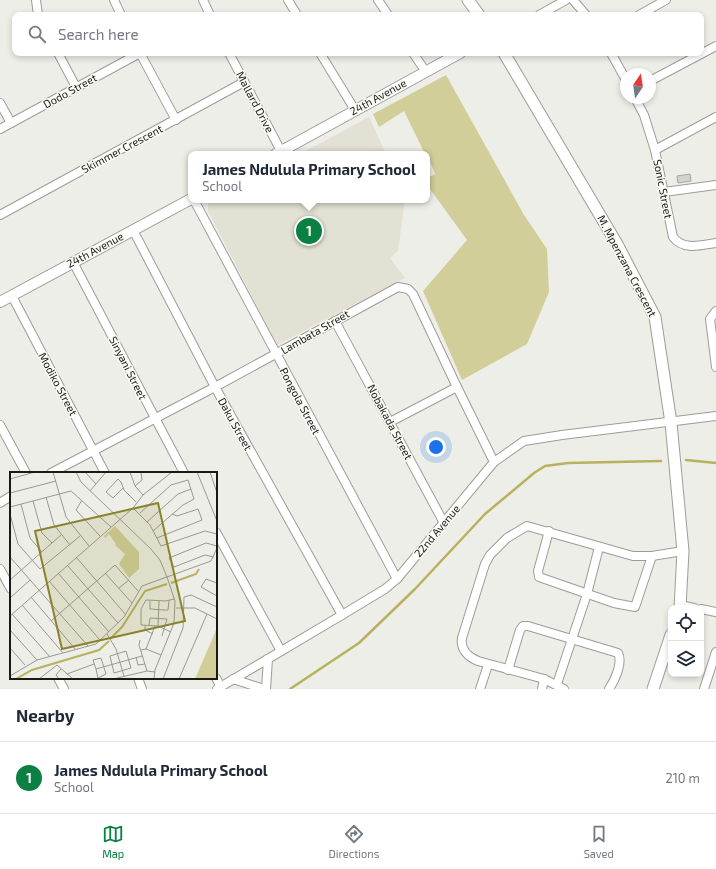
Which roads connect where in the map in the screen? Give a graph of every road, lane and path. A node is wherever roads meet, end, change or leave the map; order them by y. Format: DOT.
graph roads {
  1 [pos="36,0"];
  2 [pos="114,0"];
  3 [pos="203,0"];
  4 [pos="288,0"];
  5 [pos="378,0"];
  6 [pos="468,0"];
  7 [pos="566,0"];
  8 [pos="573,0"];
  9 [pos="666,0"];
  10 [pos="38,12"];
  11 [pos="120,12"];
  12 [pos="209,12"];
  13 [pos="295,12"];
  14 [pos="386,12"];
  15 [pos="477,12"];
  16 [pos="544,12"];
  17 [pos="583,12"];
  18 [pos="644,12"];
  19 [pos="716,46"];
  20 [pos="704,52"];
  21 [pos="60,56"];
  22 [pos="134,56"];
  23 [pos="142,56"];
  24 [pos="231,56"];
  25 [pos="322,56"];
  26 [pos="415,56"];
  27 [pos="455,56"];
  28 [pos="506,56"];
  29 [pos="613,56"];
  30 [pos="697,56"];
  31 [pos="620,69"];
  32 [pos="426,72"];
  33 [pos="656,78"];
  34 [pos="244,82"];
  35 [pos="76,87"];
  36 [pos="0,103"];
  37 [pos="638,104"];
  38 [pos="355,110"];
  39 [pos="716,117"];
  40 [pos="176,120"];
  41 [pos="11,123"];
  42 [pos="0,129"];
  43 [pos="655,150"];
  44 [pos="277,151"];
  45 [pos="282,151"];
  46 [pos="716,186"];
  47 [pos="664,192"];
  48 [pos="188,201"];
  49 [pos="194,203"];
  50 [pos="0,215"];
  51 [pos="133,230"];
  52 [pos="716,243"];
  53 [pos="73,262"];
  54 [pos="12,296"];
  55 [pos="0,302"];
  56 [pos="716,311"];
  57 [pos="335,321"];
  58 [pos="276,355"];
  59 [pos="716,366"];
  60 [pos="215,387"];
  61 [pos="457,387"];
  62 [pos="716,416"];
  63 [pos="155,419"];
  64 [pos="390,422"];
  65 [pos="671,423"];
  66 [pos="0,425"];
  67 [pos="93,452"];
  68 [pos="494,462"];
  69 [pos="25,472"];
  70 [pos="53,472"];
  71 [pos="103,472"];
  72 [pos="183,472"];
  73 [pos="10,497"];
  74 [pos="0,502"];
  75 [pos="444,523"];
  76 [pos="549,531"];
  77 [pos="217,534"];
  78 [pos="599,547"];
  79 [pos="683,551"];
  80 [pos="652,556"];
  81 [pos="0,569"];
  82 [pos="397,579"];
  83 [pos="10,587"];
  84 [pos="587,594"];
  85 [pos="680,605"];
  86 [pos="704,610"];
  87 [pos="716,612"];
  88 [pos="342,615"];
  89 [pos="573,638"];
  90 [pos="669,641"];
  91 [pos="280,651"];
  92 [pos="716,652"];
  93 [pos="268,659"];
  94 [pos="488,665"];
  95 [pos="508,670"];
  96 [pos="712,676"];
  97 [pos="59,679"];
  98 [pos="138,679"];
  99 [pos="233,679"];
  100 [pos="544,679"];
  101 [pos="560,687"];
  102 [pos="219,688"];
  103 [pos="64,689"];
  104 [pos="142,689"];
  105 [pos="265,689"];
  106 [pos="480,689"];
  107 [pos="542,689"];
  108 [pos="609,689"];
  109 [pos="653,689"];
  110 [pos="704,689"];
  1 -- 10 [label="street"];
  2 -- 11 [label="street"];
  3 -- 12 [label="street"];
  4 -- 13 [label="street"];
  5 -- 14 [label="street"];
  6 -- 15 [label="main road"];
  7 -- 16 [label="street"];
  8 -- 17 [label="street"];
  9 -- 18 [label="street"];
  19 -- 20 [label="street"];
  21 -- 35 [label="street"];
  22 -- 35 [label="street, Dodo Street"];
  23 -- 40 [label="street"];
  24 -- 34 [label="street, Mallard Drive"];
  25 -- 38 [label="street"];
  26 -- 32 [label="street"];
  27 -- 32 [label="street, 24th Avenue"];
  28 -- 65 [label="main road, M. Mpenzana Crescent"];
  29 -- 31 [label="street"];
  30 -- 33 [label="street"];
  32 -- 38 [label="street, 24th Avenue"];
  34 -- 40 [label="street, Skimmer Crescent"];
  34 -- 44 [label="street, Mallard Drive"];
  35 -- 41 [label="street, Dodo Street"];
  36 -- 41 [label="street"];
  37 -- 43 [label="street, Sonic Street"];
  38 -- 45 [label="street, 24th Avenue"];
  39 -- 43 [label="street"];
  40 -- 50 [label="street, Skimmer Crescent"];
  41 -- 42 [label="street, Dodo Street"];
  43 -- 47 [label="street, Sonic Street"];
  46 -- 47 [label="street"];
  47 -- 52 [label="street, Sonic Street"];
  48 -- 51 [label="street, 24th Avenue"];
  49 -- 58 [label="street, Pongola Street"];
  51 -- 53 [label="street, 24th Avenue"];
  51 -- 60 [label="street, Daku Street"];
  53 -- 54 [label="street, 24th Avenue"];
  53 -- 63 [label="street, Sinyani Street"];
  54 -- 55 [label="street, 24th Avenue"];
  54 -- 67 [label="street, Modiko Street"];
  56 -- 59 [label="street"];
  57 -- 58 [label="street, Lambata Street"];
  57 -- 61 [label="street, Lambata Street"];
  57 -- 64 [label="street, Nobakada Street"];
  58 -- 60 [label="street, Lambata Street"];
  58 -- 82 [label="street, Pongola Street"];
  60 -- 63 [label="street, Lambata Street"];
  60 -- 88 [label="street, Daku Street"];
  61 -- 64 [label="street"];
  61 -- 68 [label="street, Lambata Street"];
  62 -- 65 [label="street, 22nd Avenue"];
  63 -- 67 [label="street, Lambata Street"];
  63 -- 72 [label="street, Sinyani Street"];
  64 -- 75 [label="street, Nobakada Street"];
  65 -- 68 [label="street, 22nd Avenue"];
  65 -- 79 [label="main road, M. Mpenzana Crescent"];
  66 -- 69 [label="street"];
  67 -- 70 [label="street, Lambata Street"];
  67 -- 71 [label="street, Modiko Street"];
  68 -- 75 [label="street, 22nd Avenue"];
  73 -- 74 [label="street"];
  75 -- 82 [label="street, 22nd Avenue"];
  76 -- 78 [label="street"];
  76 -- 84 [label="street"];
  76 -- 94 [label="street"];
  77 -- 91 [label="street"];
  78 -- 80 [label="street"];
  78 -- 84 [label="street"];
  79 -- 80 [label="street"];
  79 -- 85 [label="main road, M. Mpenzana Crescent"];
  80 -- 84 [label="street"];
  81 -- 83 [label="street"];
  82 -- 88 [label="street, 22nd Avenue"];
  84 -- 89 [label="street"];
  86 -- 87 [label="street"];
  88 -- 91 [label="street, 22nd Avenue"];
  89 -- 95 [label="street"];
  89 -- 101 [label="street"];
  89 -- 108 [label="street"];
  90 -- 109 [label="main road"];
  91 -- 93 [label="street, 22nd Avenue"];
  92 -- 96 [label="street"];
  93 -- 99 [label="street, 22nd Avenue"];
  93 -- 105 [label="street"];
  94 -- 95 [label="street"];
  94 -- 106 [label="street"];
  95 -- 100 [label="street"];
  96 -- 110 [label="street"];
  97 -- 103 [label="street"];
  98 -- 104 [label="street"];
  99 -- 102 [label="street, 22nd Avenue"];
  99 -- 105 [label="street"];
  100 -- 101 [label="street"];
  100 -- 107 [label="street"];
}
